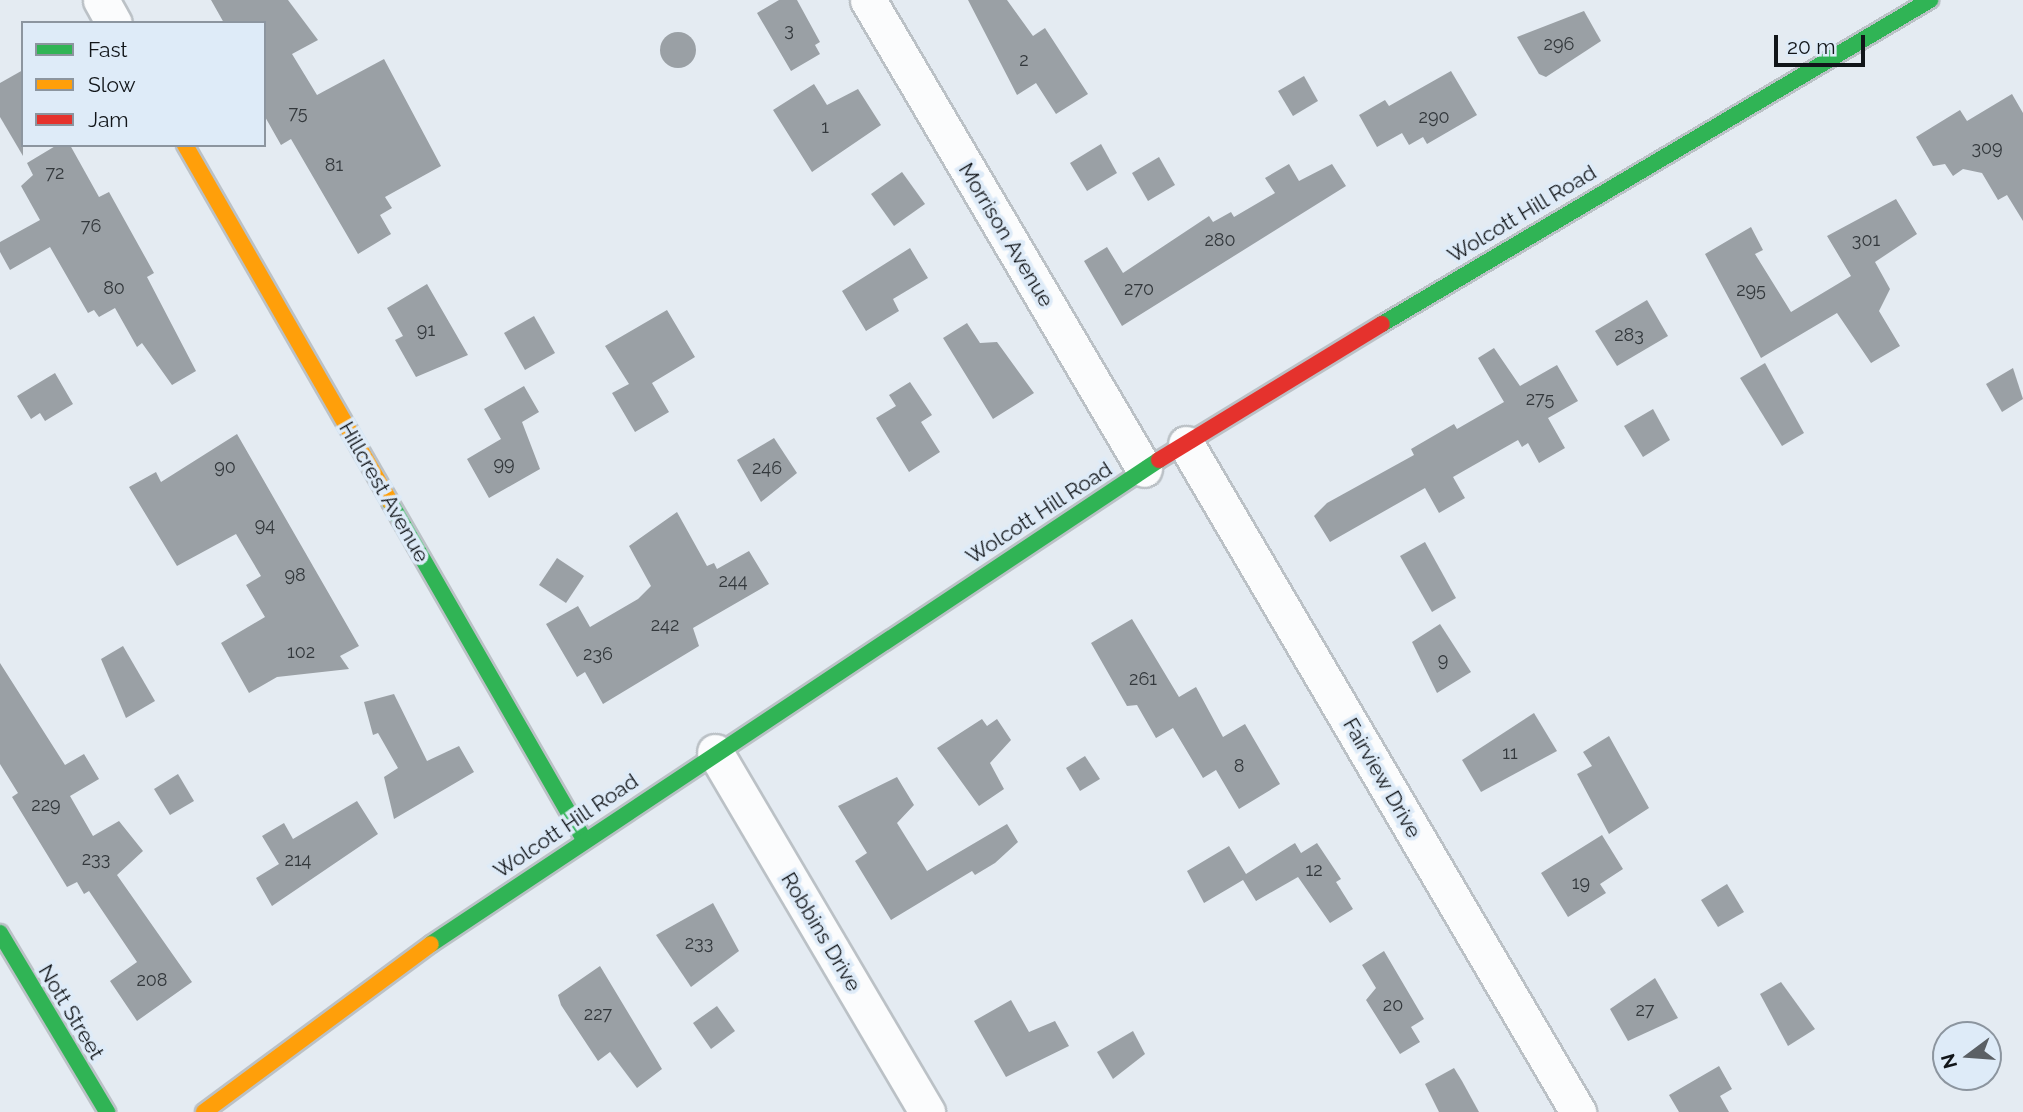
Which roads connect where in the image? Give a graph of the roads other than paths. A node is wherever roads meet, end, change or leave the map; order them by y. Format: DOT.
graph roads {
  1 [pos="101,0"];
  2 [pos="867,0"];
  3 [pos="1930,0"];
  4 [pos="113,21"];
  5 [pos="186,147"];
  6 [pos="1186,444"];
  7 [pos="1144,469"];
  8 [pos="715,752"];
  9 [pos="584,839"];
  10 [pos="0,933"];
  11 [pos="107,1112"];
  12 [pos="204,1112"];
  13 [pos="927,1112"];
  14 [pos="1578,1112"];
  1 -- 4 [label="street"];
  2 -- 7 [label="street, Morrison Avenue"];
  3 -- 6 [label="street, Wolcott Hill Road"];
  5 -- 9 [label="street, Hillcrest Avenue"];
  6 -- 7 [label="street, Wolcott Hill Road"];
  6 -- 14 [label="street, Fairview Drive"];
  7 -- 8 [label="street, Wolcott Hill Road"];
  8 -- 9 [label="street, Wolcott Hill Road"];
  8 -- 13 [label="street, Robbins Drive"];
  9 -- 12 [label="street, Wolcott Hill Road"];
  10 -- 11 [label="street, Nott Street"];
}
